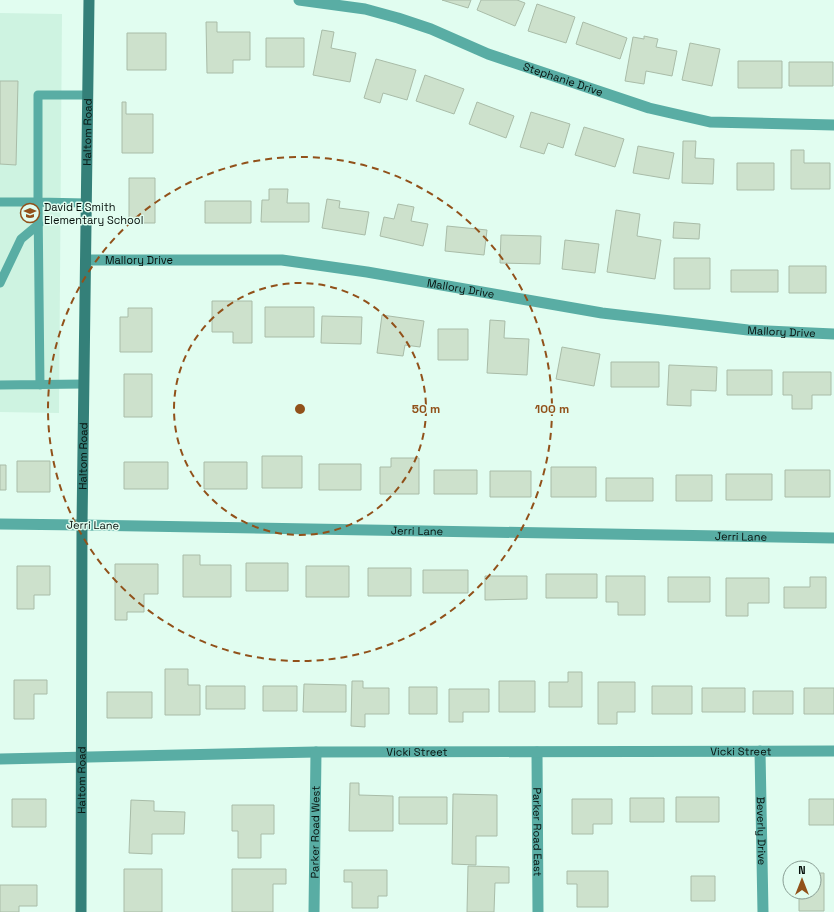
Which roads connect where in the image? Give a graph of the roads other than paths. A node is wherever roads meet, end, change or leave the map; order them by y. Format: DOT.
graph roads {
  1 [pos="89,0"];
  2 [pos="300,0"];
  3 [pos="88,95"];
  4 [pos="834,126"];
  5 [pos="0,202"];
  6 [pos="38,202"];
  7 [pos="86,203"];
  8 [pos="39,224"];
  9 [pos="86,260"];
  10 [pos="0,283"];
  11 [pos="834,334"];
  12 [pos="84,384"];
  13 [pos="0,385"];
  14 [pos="40,385"];
  15 [pos="0,524"];
  16 [pos="82,525"];
  17 [pos="834,538"];
  18 [pos="760,751"];
  19 [pos="834,751"];
  20 [pos="316,752"];
  21 [pos="537,752"];
  22 [pos="82,757"];
  23 [pos="0,758"];
  24 [pos="81,912"];
  25 [pos="314,912"];
  26 [pos="538,912"];
  27 [pos="762,912"];
  1 -- 3 [label="main road, Haltom Road"];
  2 -- 4 [label="street, Stephanie Drive"];
  3 -- 6 [label="lane"];
  3 -- 7 [label="main road, Haltom Road"];
  5 -- 6 [label="lane"];
  6 -- 7 [label="lane"];
  6 -- 8 [label="lane"];
  7 -- 9 [label="main road, Haltom Road"];
  8 -- 10 [label="lane"];
  8 -- 14 [label="lane"];
  9 -- 11 [label="street, Mallory Drive"];
  9 -- 12 [label="main road, Haltom Road"];
  12 -- 14 [label="lane"];
  12 -- 16 [label="main road, Haltom Road"];
  13 -- 14 [label="lane"];
  15 -- 16 [label="street, Jerri Lane"];
  16 -- 17 [label="street, Jerri Lane"];
  16 -- 22 [label="main road, Haltom Road"];
  18 -- 19 [label="street, Vicki Street"];
  18 -- 21 [label="street, Vicki Street"];
  18 -- 27 [label="street, Beverly Drive"];
  20 -- 21 [label="street, Vicki Street"];
  20 -- 22 [label="street, Vicki Street"];
  20 -- 25 [label="street, Parker Road West"];
  21 -- 26 [label="street, Parker Road East"];
  22 -- 23 [label="street, Vicki Street"];
  22 -- 24 [label="main road, Haltom Road"];
}
